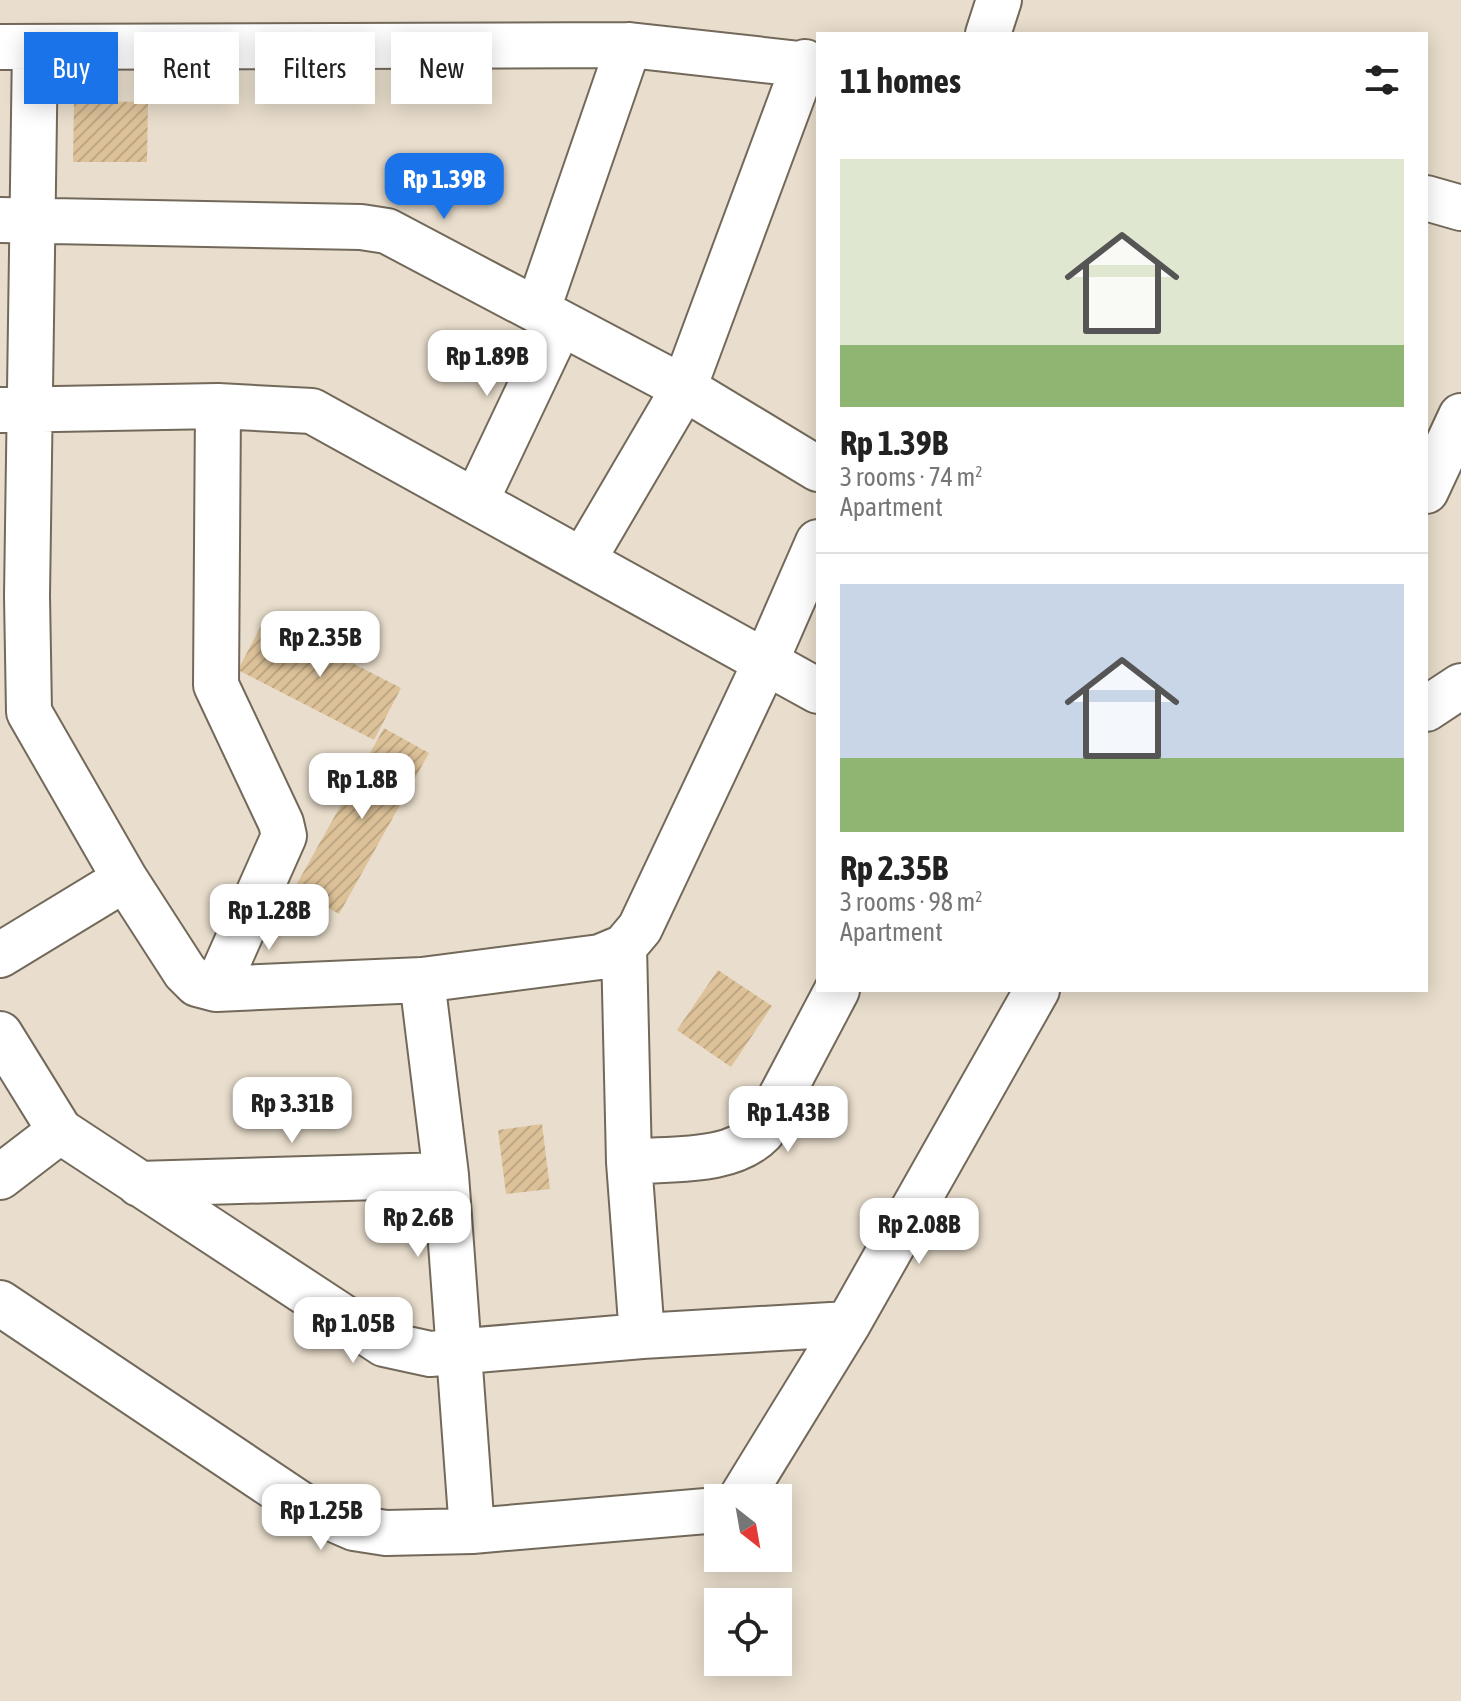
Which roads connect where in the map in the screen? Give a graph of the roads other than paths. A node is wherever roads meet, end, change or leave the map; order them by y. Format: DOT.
graph roads {
  1 [pos="999,0"];
  2 [pos="989,32"];
  3 [pos="629,45"];
  4 [pos="18,47"];
  5 [pos="812,64"];
  6 [pos="1428,199"];
  7 [pos="1461,208"];
  8 [pos="16,220"];
  9 [pos="549,317"];
  10 [pos="684,388"];
  11 [pos="218,406"];
  12 [pos="15,410"];
  13 [pos="1461,416"];
  14 [pos="816,468"];
  15 [pos="1428,487"];
  16 [pos="476,501"];
  17 [pos="816,547"];
  18 [pos="583,560"];
  19 [pos="13,596"];
  20 [pos="766,661"];
  21 [pos="1461,686"];
  22 [pos="816,690"];
  23 [pos="1428,708"];
  24 [pos="125,879"];
  25 [pos="624,947"];
  26 [pos="0,955"];
  27 [pos="422,980"];
  28 [pos="216,989"];
  29 [pos="836,992"];
  30 [pos="1036,992"];
  31 [pos="0,1034"];
  32 [pos="60,1131"];
  33 [pos="629,1162"];
  34 [pos="446,1175"];
  35 [pos="0,1177"];
  36 [pos="139,1184"];
  37 [pos="0,1303"];
  38 [pos="848,1324"];
  39 [pos="642,1336"];
  40 [pos="458,1352"];
  41 [pos="750,1484"];
  42 [pos="704,1511"];
  43 [pos="472,1531"];
  1 -- 2 [label="street"];
  3 -- 4 [label="street"];
  3 -- 5 [label="street"];
  3 -- 9 [label="street"];
  4 -- 8 [label="street"];
  5 -- 10 [label="street"];
  6 -- 7 [label="street"];
  8 -- 9 [label="street"];
  8 -- 12 [label="street"];
  9 -- 10 [label="street"];
  9 -- 16 [label="street"];
  10 -- 14 [label="street"];
  10 -- 18 [label="street"];
  11 -- 12 [label="street"];
  11 -- 16 [label="street"];
  11 -- 28 [label="street"];
  12 -- 19 [label="street"];
  13 -- 15 [label="street"];
  16 -- 18 [label="street"];
  17 -- 20 [label="street"];
  18 -- 20 [label="street"];
  19 -- 24 [label="street"];
  20 -- 22 [label="street"];
  20 -- 25 [label="street"];
  21 -- 23 [label="street"];
  24 -- 26 [label="street"];
  24 -- 28 [label="street"];
  25 -- 27 [label="street"];
  25 -- 33 [label="street"];
  27 -- 28 [label="street"];
  27 -- 34 [label="street"];
  29 -- 33 [label="street"];
  30 -- 38 [label="street"];
  31 -- 32 [label="street"];
  32 -- 35 [label="street"];
  32 -- 36 [label="street"];
  33 -- 39 [label="street"];
  34 -- 36 [label="street"];
  34 -- 40 [label="street"];
  36 -- 40 [label="street"];
  37 -- 43 [label="street"];
  38 -- 39 [label="street"];
  38 -- 41 [label="street"];
  39 -- 40 [label="street"];
  40 -- 43 [label="street"];
  42 -- 43 [label="street"];
}
